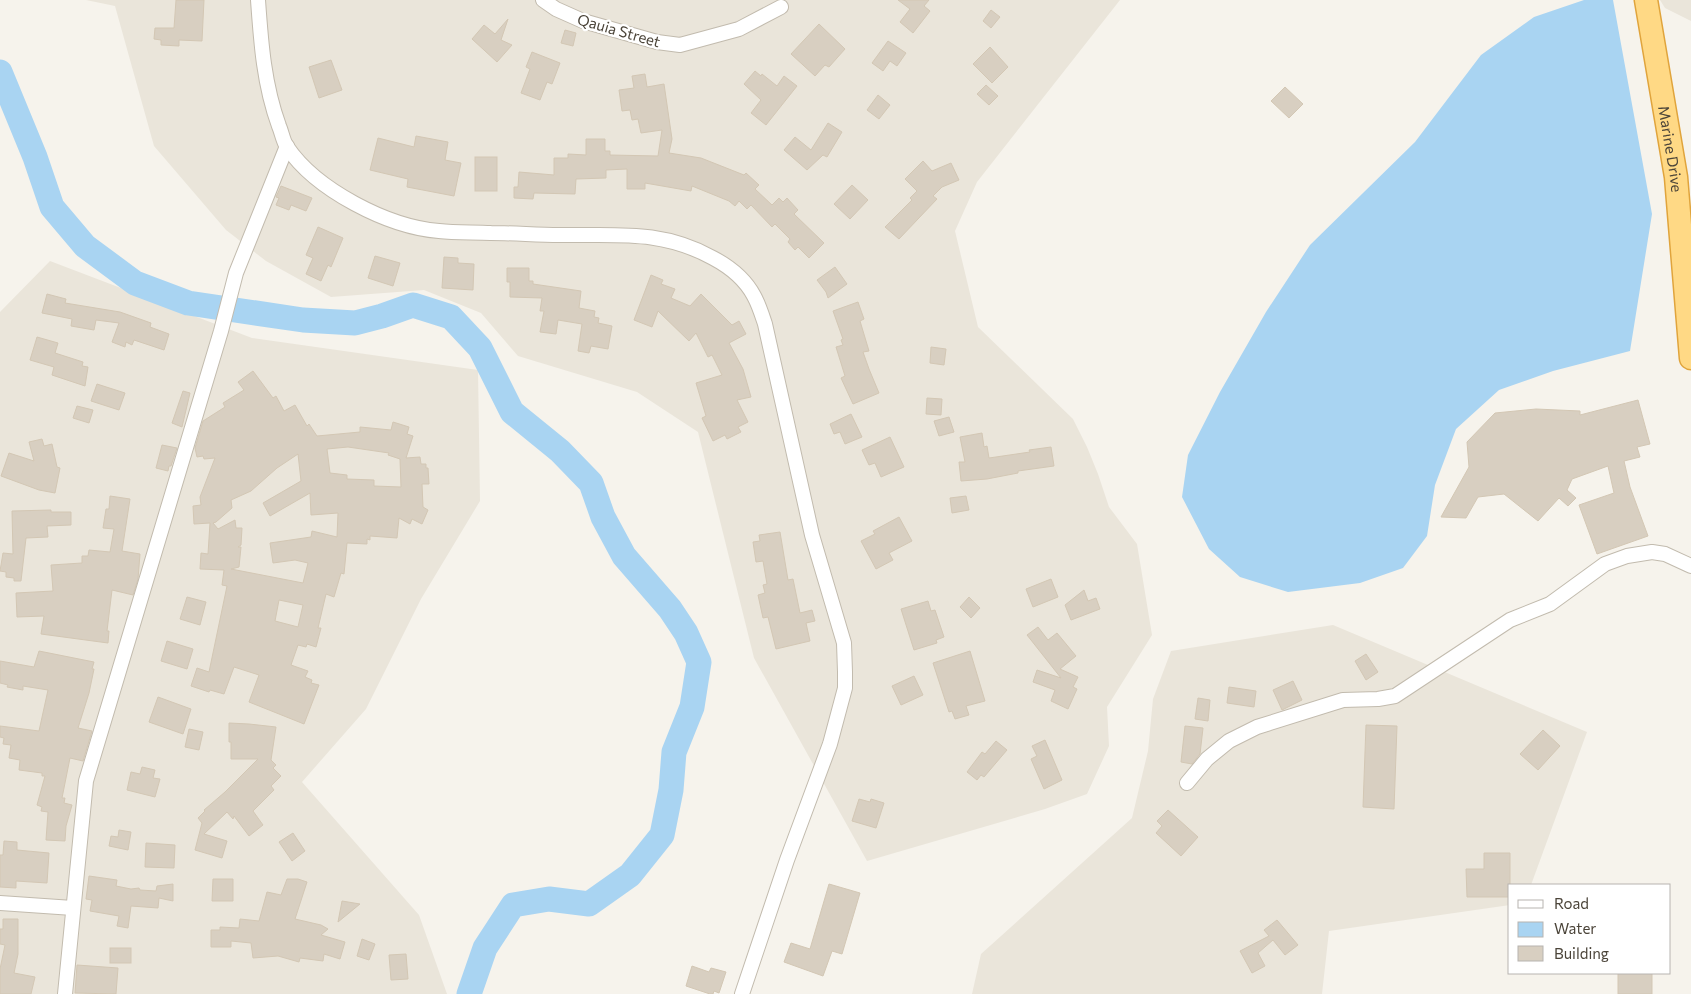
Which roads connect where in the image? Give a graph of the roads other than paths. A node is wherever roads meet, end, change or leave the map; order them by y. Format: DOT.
graph roads {
  1 [pos="258,0"];
  2 [pos="544,0"];
  3 [pos="1646,0"];
  4 [pos="781,7"];
  5 [pos="287,146"];
  6 [pos="1691,358"];
  7 [pos="1691,566"];
  8 [pos="1188,784"];
  9 [pos="0,903"];
  10 [pos="73,908"];
  11 [pos="65,994"];
  12 [pos="742,994"];
  1 -- 5 [label="street"];
  2 -- 4 [label="street, Qauia Street"];
  3 -- 6 [label="highway, Marine Drive"];
  5 -- 10 [label="street"];
  5 -- 12 [label="street"];
  7 -- 8 [label="street"];
  9 -- 10 [label="street"];
  10 -- 11 [label="street"];
}
